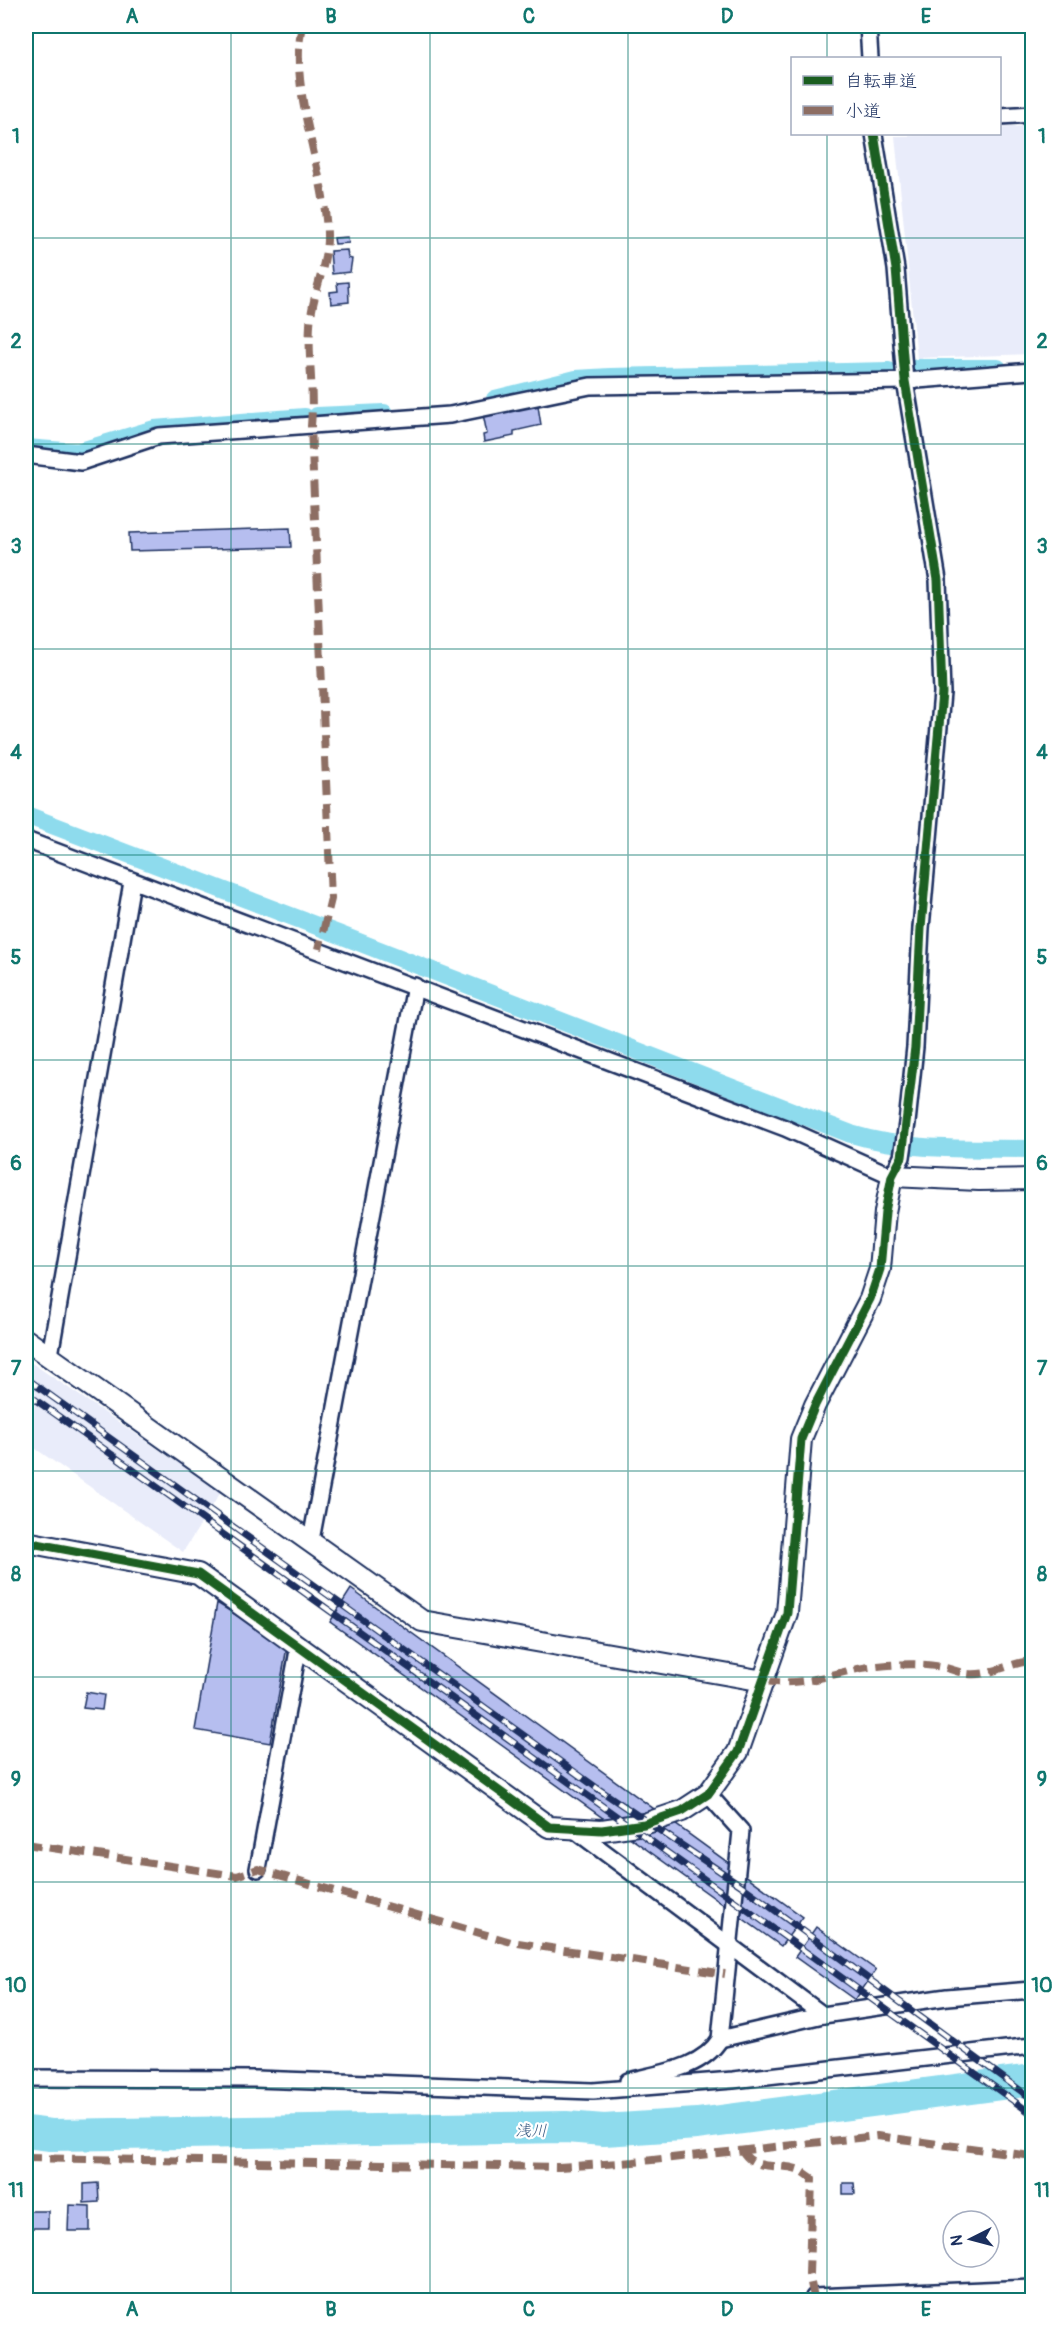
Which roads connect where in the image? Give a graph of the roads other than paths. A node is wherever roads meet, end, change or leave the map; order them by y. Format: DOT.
graph roads {
  1 [pos="868,26"];
  2 [pos="870,57"];
  3 [pos="1032,114"];
  4 [pos="1001,116"];
  5 [pos="874,135"];
  6 [pos="1032,371"];
  7 [pos="905,381"];
  8 [pos="26,455"];
  9 [pos="26,840"];
  10 [pos="132,882"];
  11 [pos="415,986"];
  12 [pos="892,1176"];
  13 [pos="1032,1179"];
  14 [pos="26,1340"];
  15 [pos="50,1355"];
  16 [pos="311,1540"];
  17 [pos="26,1542"];
  18 [pos="299,1645"];
  19 [pos="764,1681"];
  20 [pos="708,1794"];
  21 [pos="572,1828"];
  22 [pos="258,1869"];
  23 [pos="731,1944"];
  24 [pos="1032,1990"];
  25 [pos="823,2014"];
  26 [pos="720,2040"];
  27 [pos="1032,2046"];
  28 [pos="26,2078"];
  29 [pos="593,2091"];
  30 [pos="1032,2288"];
  31 [pos="815,2301"];
  1 -- 2 [label="street"];
  3 -- 4 [label="street"];
  5 -- 7 [label="street"];
  6 -- 7 [label="street"];
  7 -- 8 [label="street"];
  7 -- 12 [label="street"];
  9 -- 10 [label="street"];
  10 -- 11 [label="street"];
  10 -- 15 [label="street"];
  11 -- 12 [label="street"];
  11 -- 16 [label="street"];
  12 -- 13 [label="street"];
  12 -- 19 [label="street"];
  14 -- 15 [label="street"];
  15 -- 16 [label="street"];
  16 -- 19 [label="street"];
  17 -- 18 [label="street"];
  18 -- 21 [label="street"];
  18 -- 22 [label="street"];
  19 -- 20 [label="street"];
  20 -- 21 [label="street"];
  20 -- 23 [label="street"];
  21 -- 23 [label="street"];
  23 -- 25 [label="street"];
  23 -- 26 [label="street"];
  24 -- 25 [label="street"];
  25 -- 26 [label="street"];
  26 -- 29 [label="street"];
  27 -- 29 [label="street"];
  28 -- 29 [label="street"];
  30 -- 31 [label="street"];
}
